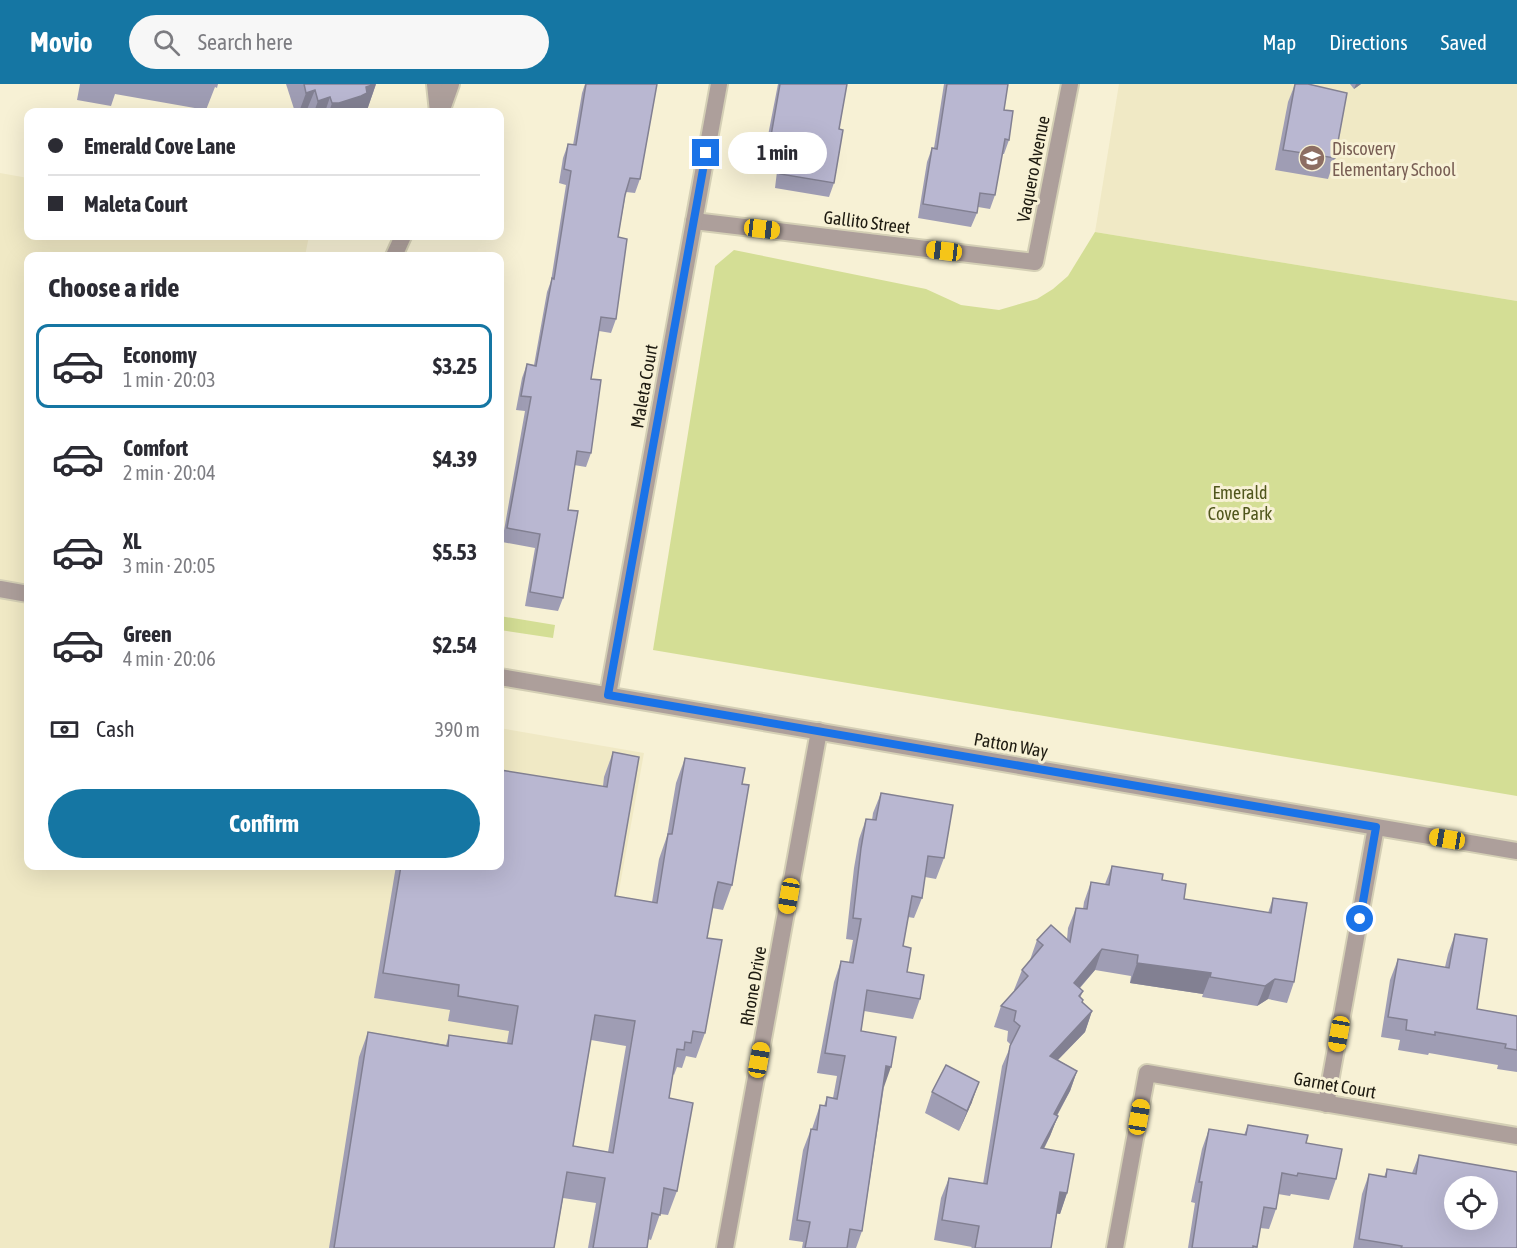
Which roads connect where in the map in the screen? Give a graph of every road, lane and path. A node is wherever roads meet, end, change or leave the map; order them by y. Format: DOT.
graph roads {
  1 [pos="435,84"];
  2 [pos="451,84"];
  3 [pos="718,84"];
  4 [pos="1070,84"];
  5 [pos="438,108"];
  6 [pos="441,108"];
  7 [pos="694,221"];
  8 [pos="1035,262"];
  9 [pos="0,589"];
  10 [pos="24,593"];
  11 [pos="504,677"];
  12 [pos="608,695"];
  13 [pos="819,731"];
  14 [pos="1376,827"];
  15 [pos="1517,851"];
  16 [pos="1326,1104"];
  17 [pos="1517,1136"];
  18 [pos="725,1248"];
  19 [pos="1115,1248"];
  1 -- 5 [label="street"];
  2 -- 6 [label="street"];
  3 -- 7 [label="street, Maleta Court"];
  4 -- 8 [label="street, Vaquero Avenue"];
  7 -- 8 [label="street, Gallito Street"];
  7 -- 12 [label="street, Maleta Court"];
  9 -- 10 [label="street"];
  11 -- 12 [label="street, Patton Way"];
  12 -- 13 [label="street, Patton Way"];
  13 -- 14 [label="street, Patton Way"];
  13 -- 18 [label="street, Rhone Drive"];
  14 -- 15 [label="street, Patton Way"];
  14 -- 16 [label="street"];
  16 -- 17 [label="street, Garnet Court"];
  16 -- 19 [label="street, Garnet Court"];
}
